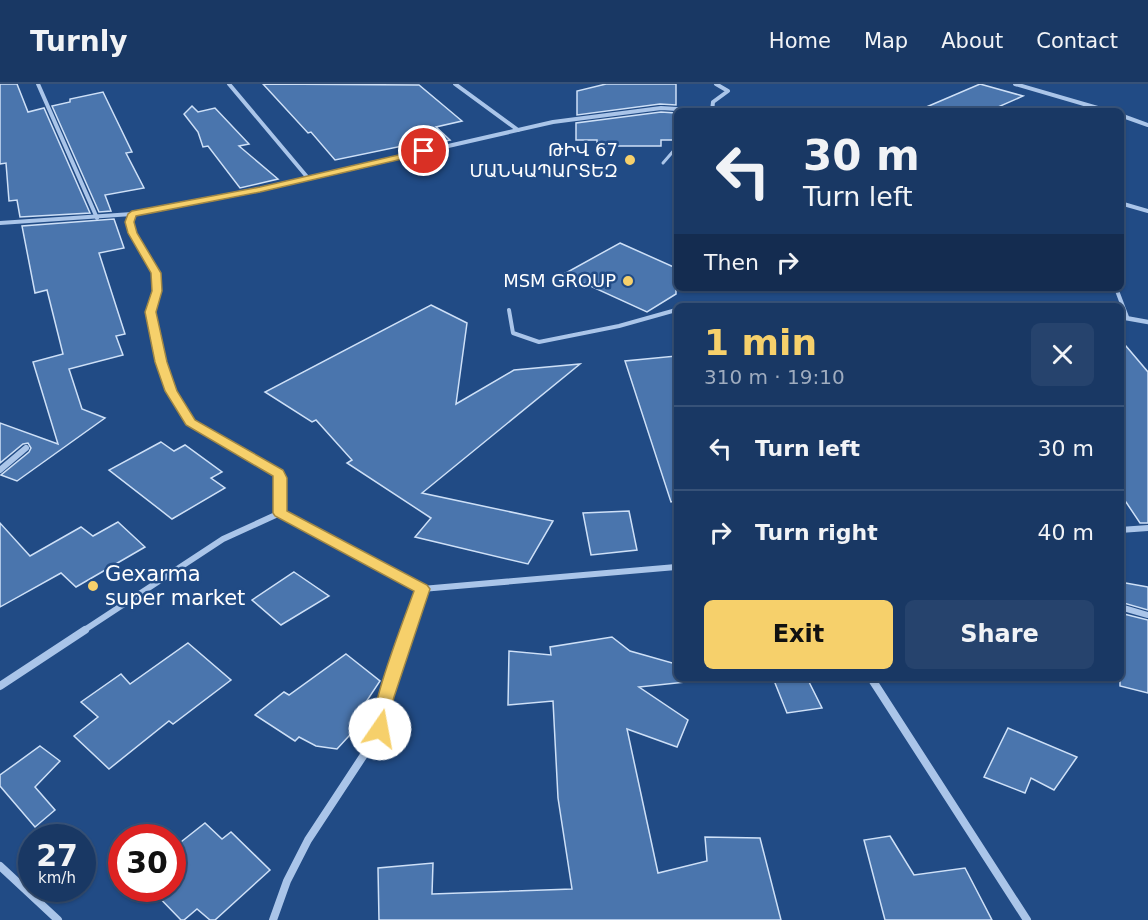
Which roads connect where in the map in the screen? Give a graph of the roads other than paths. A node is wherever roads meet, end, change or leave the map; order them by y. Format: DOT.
graph roads {
  1 [pos="38,84"];
  2 [pos="229,84"];
  3 [pos="455,84"];
  4 [pos="716,84"];
  5 [pos="1015,84"];
  6 [pos="711,108"];
  7 [pos="1098,108"];
  8 [pos="674,109"];
  9 [pos="1124,117"];
  10 [pos="1148,125"];
  11 [pos="518,130"];
  12 [pos="674,150"];
  13 [pos="663,164"];
  14 [pos="308,178"];
  15 [pos="1124,204"];
  16 [pos="1148,211"];
  17 [pos="132,214"];
  18 [pos="97,218"];
  19 [pos="0,223"];
  20 [pos="1124,309"];
  21 [pos="509,310"];
  22 [pos="674,311"];
  23 [pos="1127,317"];
  24 [pos="1148,322"];
  25 [pos="27,447"];
  26 [pos="0,470"];
  27 [pos="280,513"];
  28 [pos="1148,528"];
  29 [pos="1124,530"];
  30 [pos="674,567"];
  31 [pos="422,589"];
  32 [pos="1124,608"];
  33 [pos="1148,615"];
  34 [pos="873,681"];
  35 [pos="0,686"];
  36 [pos="0,866"];
  37 [pos="58,920"];
  38 [pos="273,920"];
  39 [pos="1027,920"];
  1 -- 18 [label="street"];
  2 -- 14 [label="street"];
  3 -- 11 [label="street"];
  4 -- 6 [label="street"];
  5 -- 7 [label="street"];
  8 -- 11 [label="street"];
  9 -- 10 [label="street"];
  11 -- 14 [label="street"];
  12 -- 13 [label="lane"];
  14 -- 17 [label="street"];
  15 -- 16 [label="street"];
  17 -- 18 [label="street"];
  17 -- 27 [label="street"];
  18 -- 19 [label="street"];
  20 -- 23 [label="lane"];
  21 -- 22 [label="lane"];
  23 -- 24 [label="street"];
  25 -- 26 [label="street"];
  27 -- 31 [label="street"];
  27 -- 35 [label="street"];
  28 -- 29 [label="street"];
  30 -- 31 [label="street"];
  31 -- 38 [label="street"];
  32 -- 33 [label="street"];
  34 -- 39 [label="street"];
  36 -- 37 [label="street"];
}
